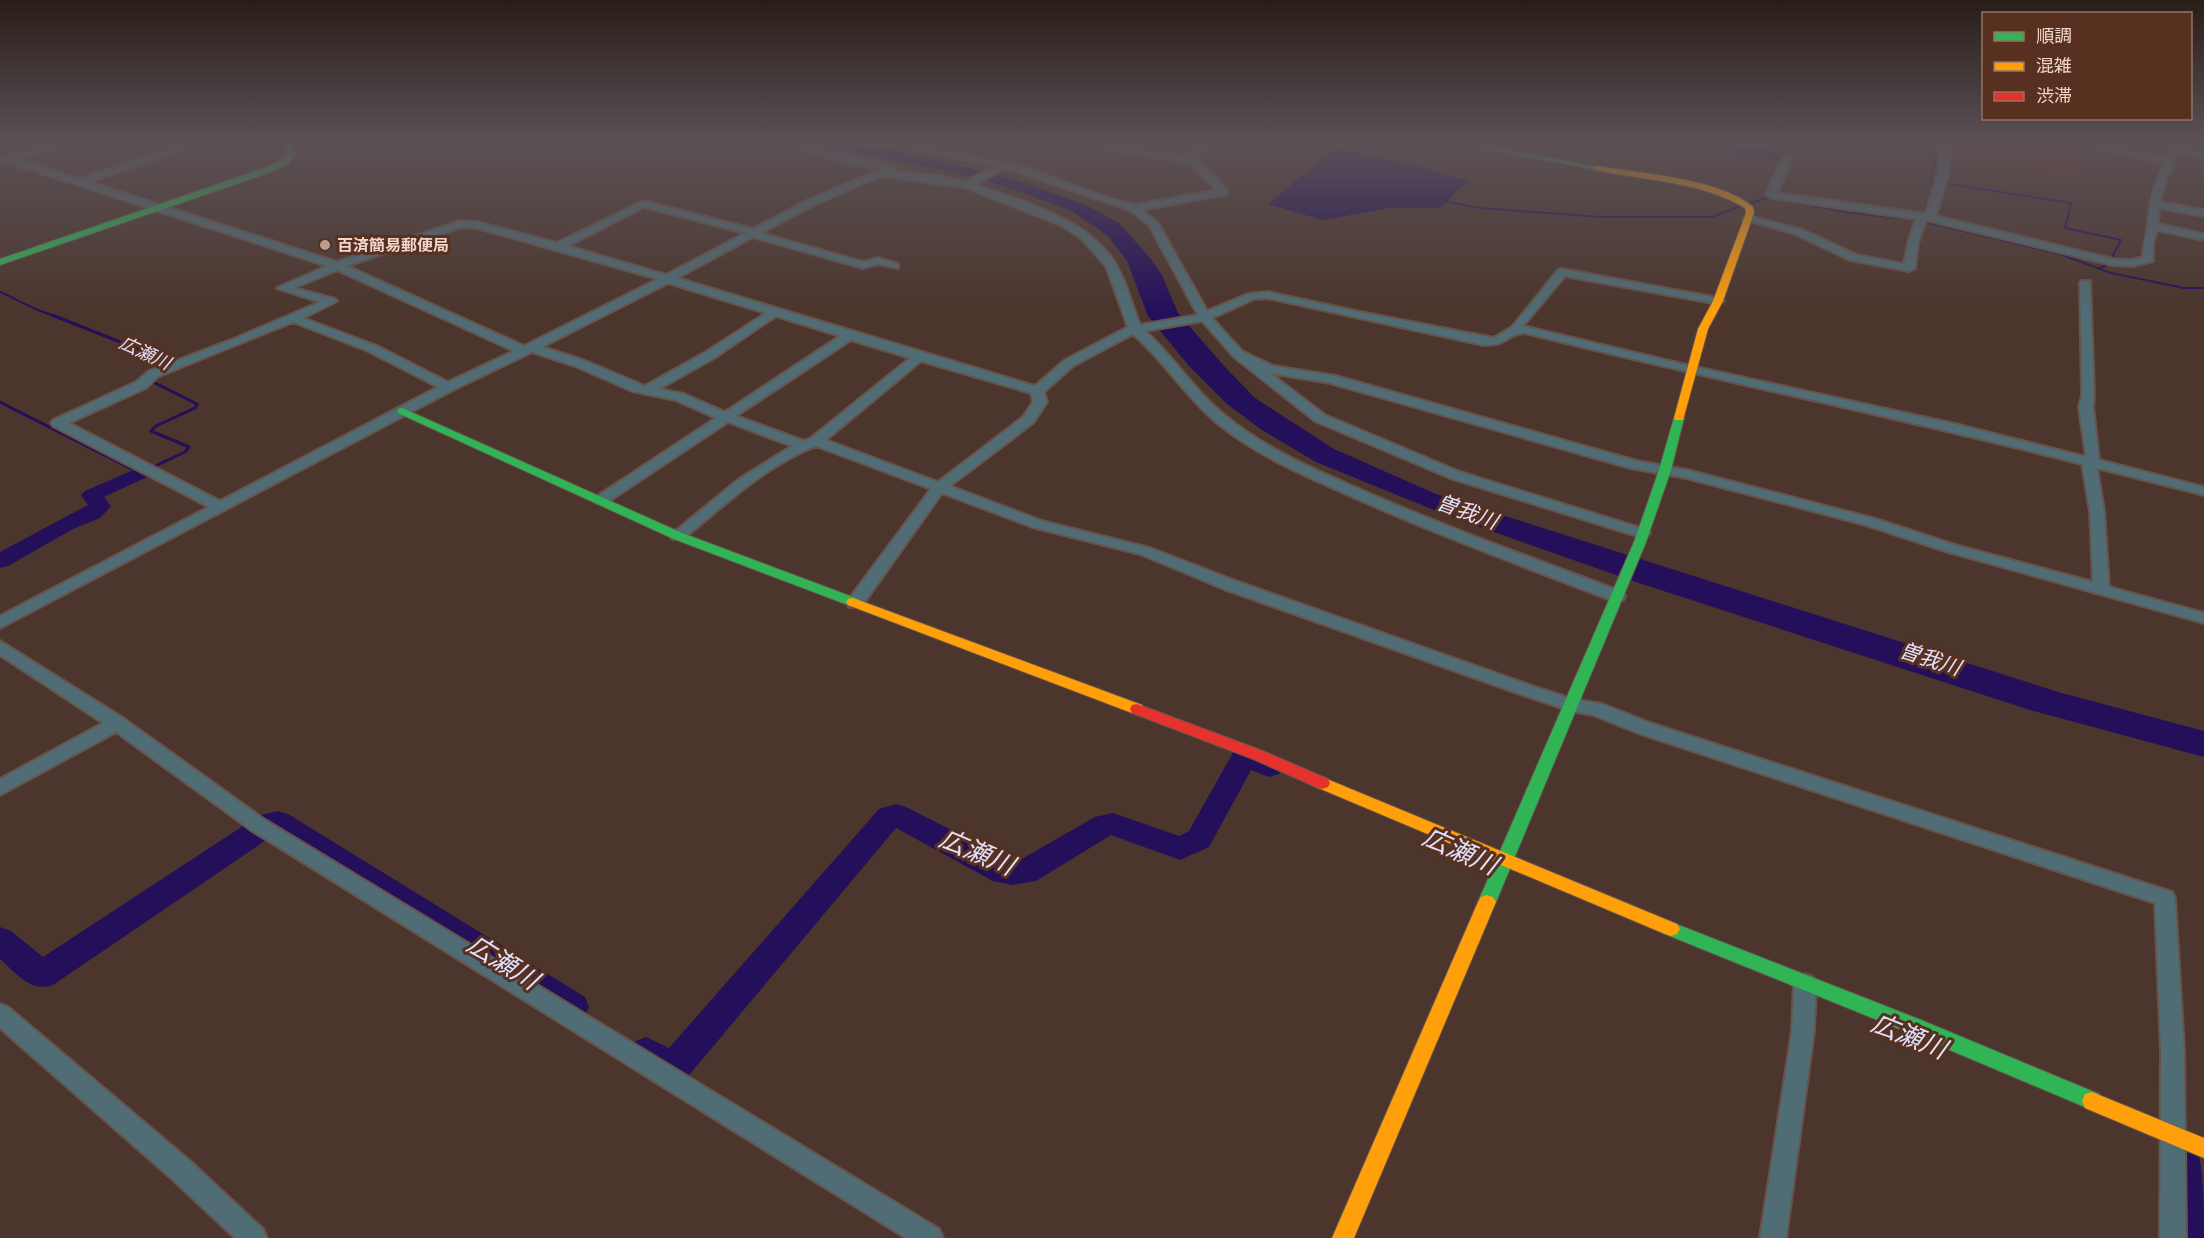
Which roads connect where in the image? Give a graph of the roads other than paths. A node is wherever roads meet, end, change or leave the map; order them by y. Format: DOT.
graph roads {
  1 [pos="126,198"];
  2 [pos="185,198"];
  3 [pos="822,198"];
  4 [pos="1004,198"];
  5 [pos="1099,198"];
  6 [pos="1192,198"];
  7 [pos="1734,198"];
  8 [pos="1790,198"];
  9 [pos="1935,198"];
  10 [pos="2156,198"];
  11 [pos="2154,204"];
  12 [pos="156,208"];
  13 [pos="1134,208"];
  14 [pos="2204,213"];
  15 [pos="1926,218"];
  16 [pos="1748,219"];
  17 [pos="2153,226"];
  18 [pos="754,234"];
  19 [pos="2204,237"];
  20 [pos="560,246"];
  21 [pos="0,262"];
  22 [pos="337,266"];
  23 [pos="894,266"];
  24 [pos="669,278"];
  25 [pos="2086,283"];
  26 [pos="1718,301"];
  27 [pos="775,312"];
  28 [pos="1203,317"];
  29 [pos="293,318"];
  30 [pos="1140,328"];
  31 [pos="1518,328"];
  32 [pos="848,336"];
  33 [pos="529,349"];
  34 [pos="1238,354"];
  35 [pos="916,358"];
  36 [pos="1691,370"];
  37 [pos="448,387"];
  38 [pos="647,390"];
  39 [pos="1037,391"];
  40 [pos="402,411"];
  41 [pos="729,417"];
  42 [pos="809,443"];
  43 [pos="2089,464"];
  44 [pos="1665,470"];
  45 [pos="939,488"];
  46 [pos="2204,491"];
  47 [pos="601,500"];
  48 [pos="220,507"];
  49 [pos="678,536"];
  50 [pos="1641,538"];
  51 [pos="2101,591"];
  52 [pos="1617,596"];
  53 [pos="855,603"];
  54 [pos="2204,618"];
  55 [pos="0,623"];
  56 [pos="0,647"];
  57 [pos="1571,705"];
  58 [pos="117,723"];
  59 [pos="0,788"];
  60 [pos="1505,859"];
  61 [pos="1805,984"];
  62 [pos="0,1014"];
  63 [pos="2171,1133"];
  64 [pos="2204,1148"];
  65 [pos="254,1238"];
  66 [pos="930,1238"];
  67 [pos="1343,1238"];
  68 [pos="1773,1238"];
  69 [pos="2173,1238"];
  1 -- 12 [label="street"];
  2 -- 12 [label="street"];
  3 -- 18 [label="street"];
  4 -- 30 [label="street"];
  5 -- 13 [label="street"];
  6 -- 13 [label="street"];
  7 -- 16 [label="street"];
  8 -- 15 [label="street"];
  9 -- 15 [label="street"];
  10 -- 11 [label="street"];
  11 -- 14 [label="street"];
  11 -- 17 [label="street"];
  12 -- 21 [label="street"];
  12 -- 22 [label="street"];
  13 -- 28 [label="street"];
  15 -- 16 [label="street"];
  15 -- 17 [label="street"];
  16 -- 26 [label="street"];
  17 -- 19 [label="street"];
  18 -- 20 [label="street"];
  18 -- 23 [label="street"];
  18 -- 24 [label="street"];
  20 -- 22 [label="street"];
  20 -- 24 [label="street"];
  22 -- 29 [label="street"];
  22 -- 33 [label="street"];
  24 -- 27 [label="street"];
  24 -- 33 [label="street"];
  25 -- 43 [label="street"];
  26 -- 31 [label="street"];
  26 -- 36 [label="street"];
  27 -- 32 [label="street"];
  27 -- 38 [label="street"];
  28 -- 30 [label="street"];
  28 -- 31 [label="street"];
  28 -- 34 [label="street"];
  29 -- 37 [label="street"];
  29 -- 48 [label="street"];
  30 -- 39 [label="street"];
  30 -- 52 [label="street"];
  31 -- 36 [label="street"];
  32 -- 35 [label="street"];
  32 -- 41 [label="street"];
  33 -- 37 [label="street"];
  33 -- 38 [label="street"];
  34 -- 44 [label="street"];
  34 -- 50 [label="street"];
  35 -- 39 [label="street"];
  35 -- 42 [label="street"];
  36 -- 43 [label="street"];
  36 -- 44 [label="street"];
  37 -- 40 [label="street"];
  38 -- 41 [label="street"];
  39 -- 45 [label="street"];
  40 -- 47 [label="street"];
  40 -- 48 [label="street"];
  41 -- 42 [label="street"];
  41 -- 47 [label="street"];
  42 -- 45 [label="street"];
  42 -- 49 [label="street"];
  43 -- 46 [label="street"];
  43 -- 51 [label="street"];
  44 -- 50 [label="street"];
  44 -- 51 [label="street"];
  45 -- 53 [label="street"];
  45 -- 57 [label="street"];
  47 -- 49 [label="street"];
  48 -- 55 [label="street"];
  49 -- 53 [label="street"];
  50 -- 52 [label="street"];
  51 -- 54 [label="street"];
  52 -- 57 [label="street"];
  53 -- 60 [label="street"];
  56 -- 58 [label="street"];
  57 -- 60 [label="street"];
  57 -- 63 [label="street"];
  58 -- 59 [label="street"];
  58 -- 66 [label="street"];
  60 -- 61 [label="street"];
  60 -- 67 [label="street"];
  61 -- 63 [label="street"];
  61 -- 68 [label="street"];
  62 -- 65 [label="street"];
  63 -- 64 [label="street"];
  63 -- 69 [label="street"];
}
